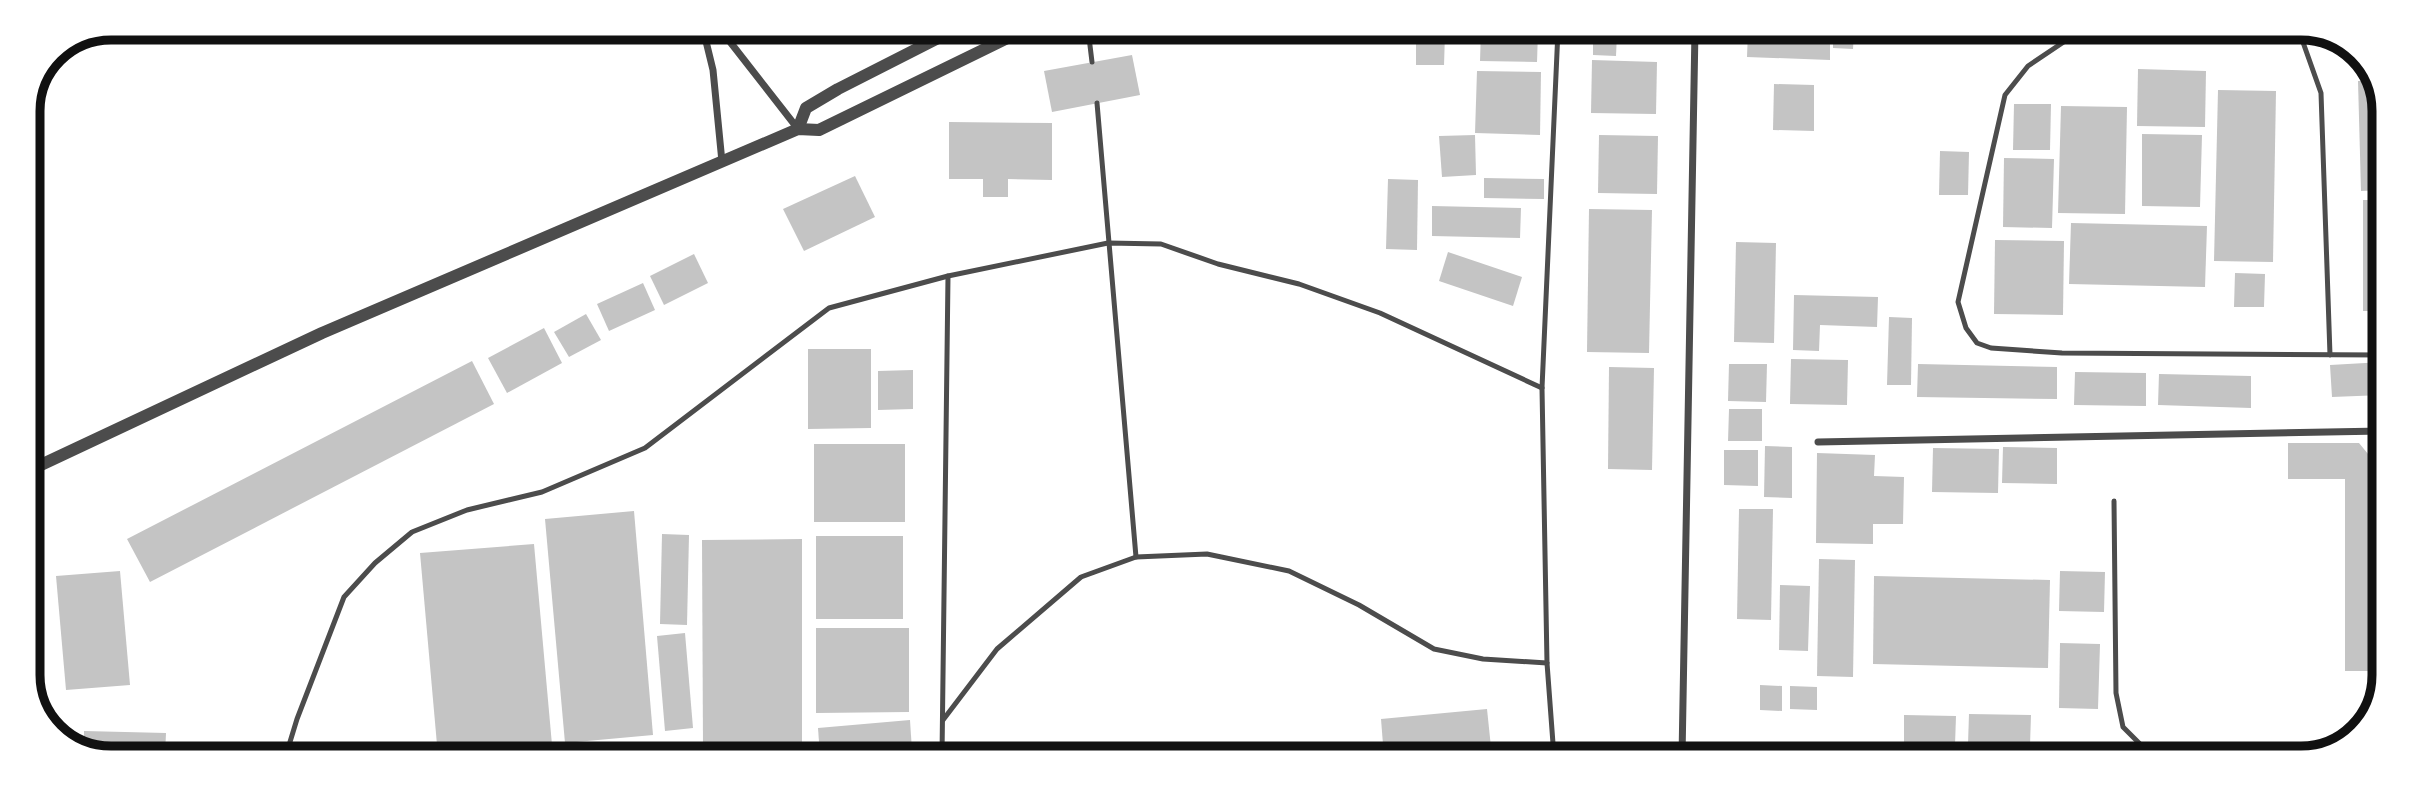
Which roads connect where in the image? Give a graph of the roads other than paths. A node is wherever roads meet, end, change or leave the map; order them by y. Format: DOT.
graph roads {
  1 [pos="706,40"];
  2 [pos="729,40"];
  3 [pos="934,40"];
  4 [pos="1003,40"];
  5 [pos="1089,40"];
  6 [pos="1558,40"];
  7 [pos="1696,40"];
  8 [pos="2067,40"];
  9 [pos="2302,40"];
  10 [pos="1092,62"];
  11 [pos="1097,103"];
  12 [pos="798,129"];
  13 [pos="722,162"];
  14 [pos="1108,243"];
  15 [pos="948,276"];
  16 [pos="2330,355"];
  17 [pos="2372,355"];
  18 [pos="1542,388"];
  19 [pos="2372,431"];
  20 [pos="1818,442"];
  21 [pos="40,459"];
  22 [pos="42,463"];
  23 [pos="2114,501"];
  24 [pos="1136,557"];
  25 [pos="1547,663"];
  26 [pos="943,720"];
  27 [pos="289,746"];
  28 [pos="942,746"];
  29 [pos="1553,746"];
  30 [pos="1682,746"];
  31 [pos="2142,746"];
  1 -- 13 [label="street"];
  2 -- 12 [label="street"];
  3 -- 12 [label="street"];
  4 -- 12 [label="street"];
  5 -- 10 [label="lane"];
  6 -- 18 [label="lane"];
  7 -- 30 [label="street"];
  8 -- 16 [label="lane"];
  9 -- 16 [label="lane"];
  11 -- 14 [label="lane"];
  12 -- 13 [label="street"];
  13 -- 22 [label="street"];
  14 -- 15 [label="lane"];
  14 -- 18 [label="lane"];
  14 -- 24 [label="lane"];
  15 -- 26 [label="lane"];
  15 -- 27 [label="lane"];
  16 -- 17 [label="lane"];
  18 -- 25 [label="lane"];
  19 -- 20 [label="street"];
  21 -- 22 [label="lane"];
  23 -- 31 [label="lane"];
  24 -- 25 [label="lane"];
  24 -- 26 [label="lane"];
  25 -- 29 [label="lane"];
  26 -- 28 [label="lane"];
}
